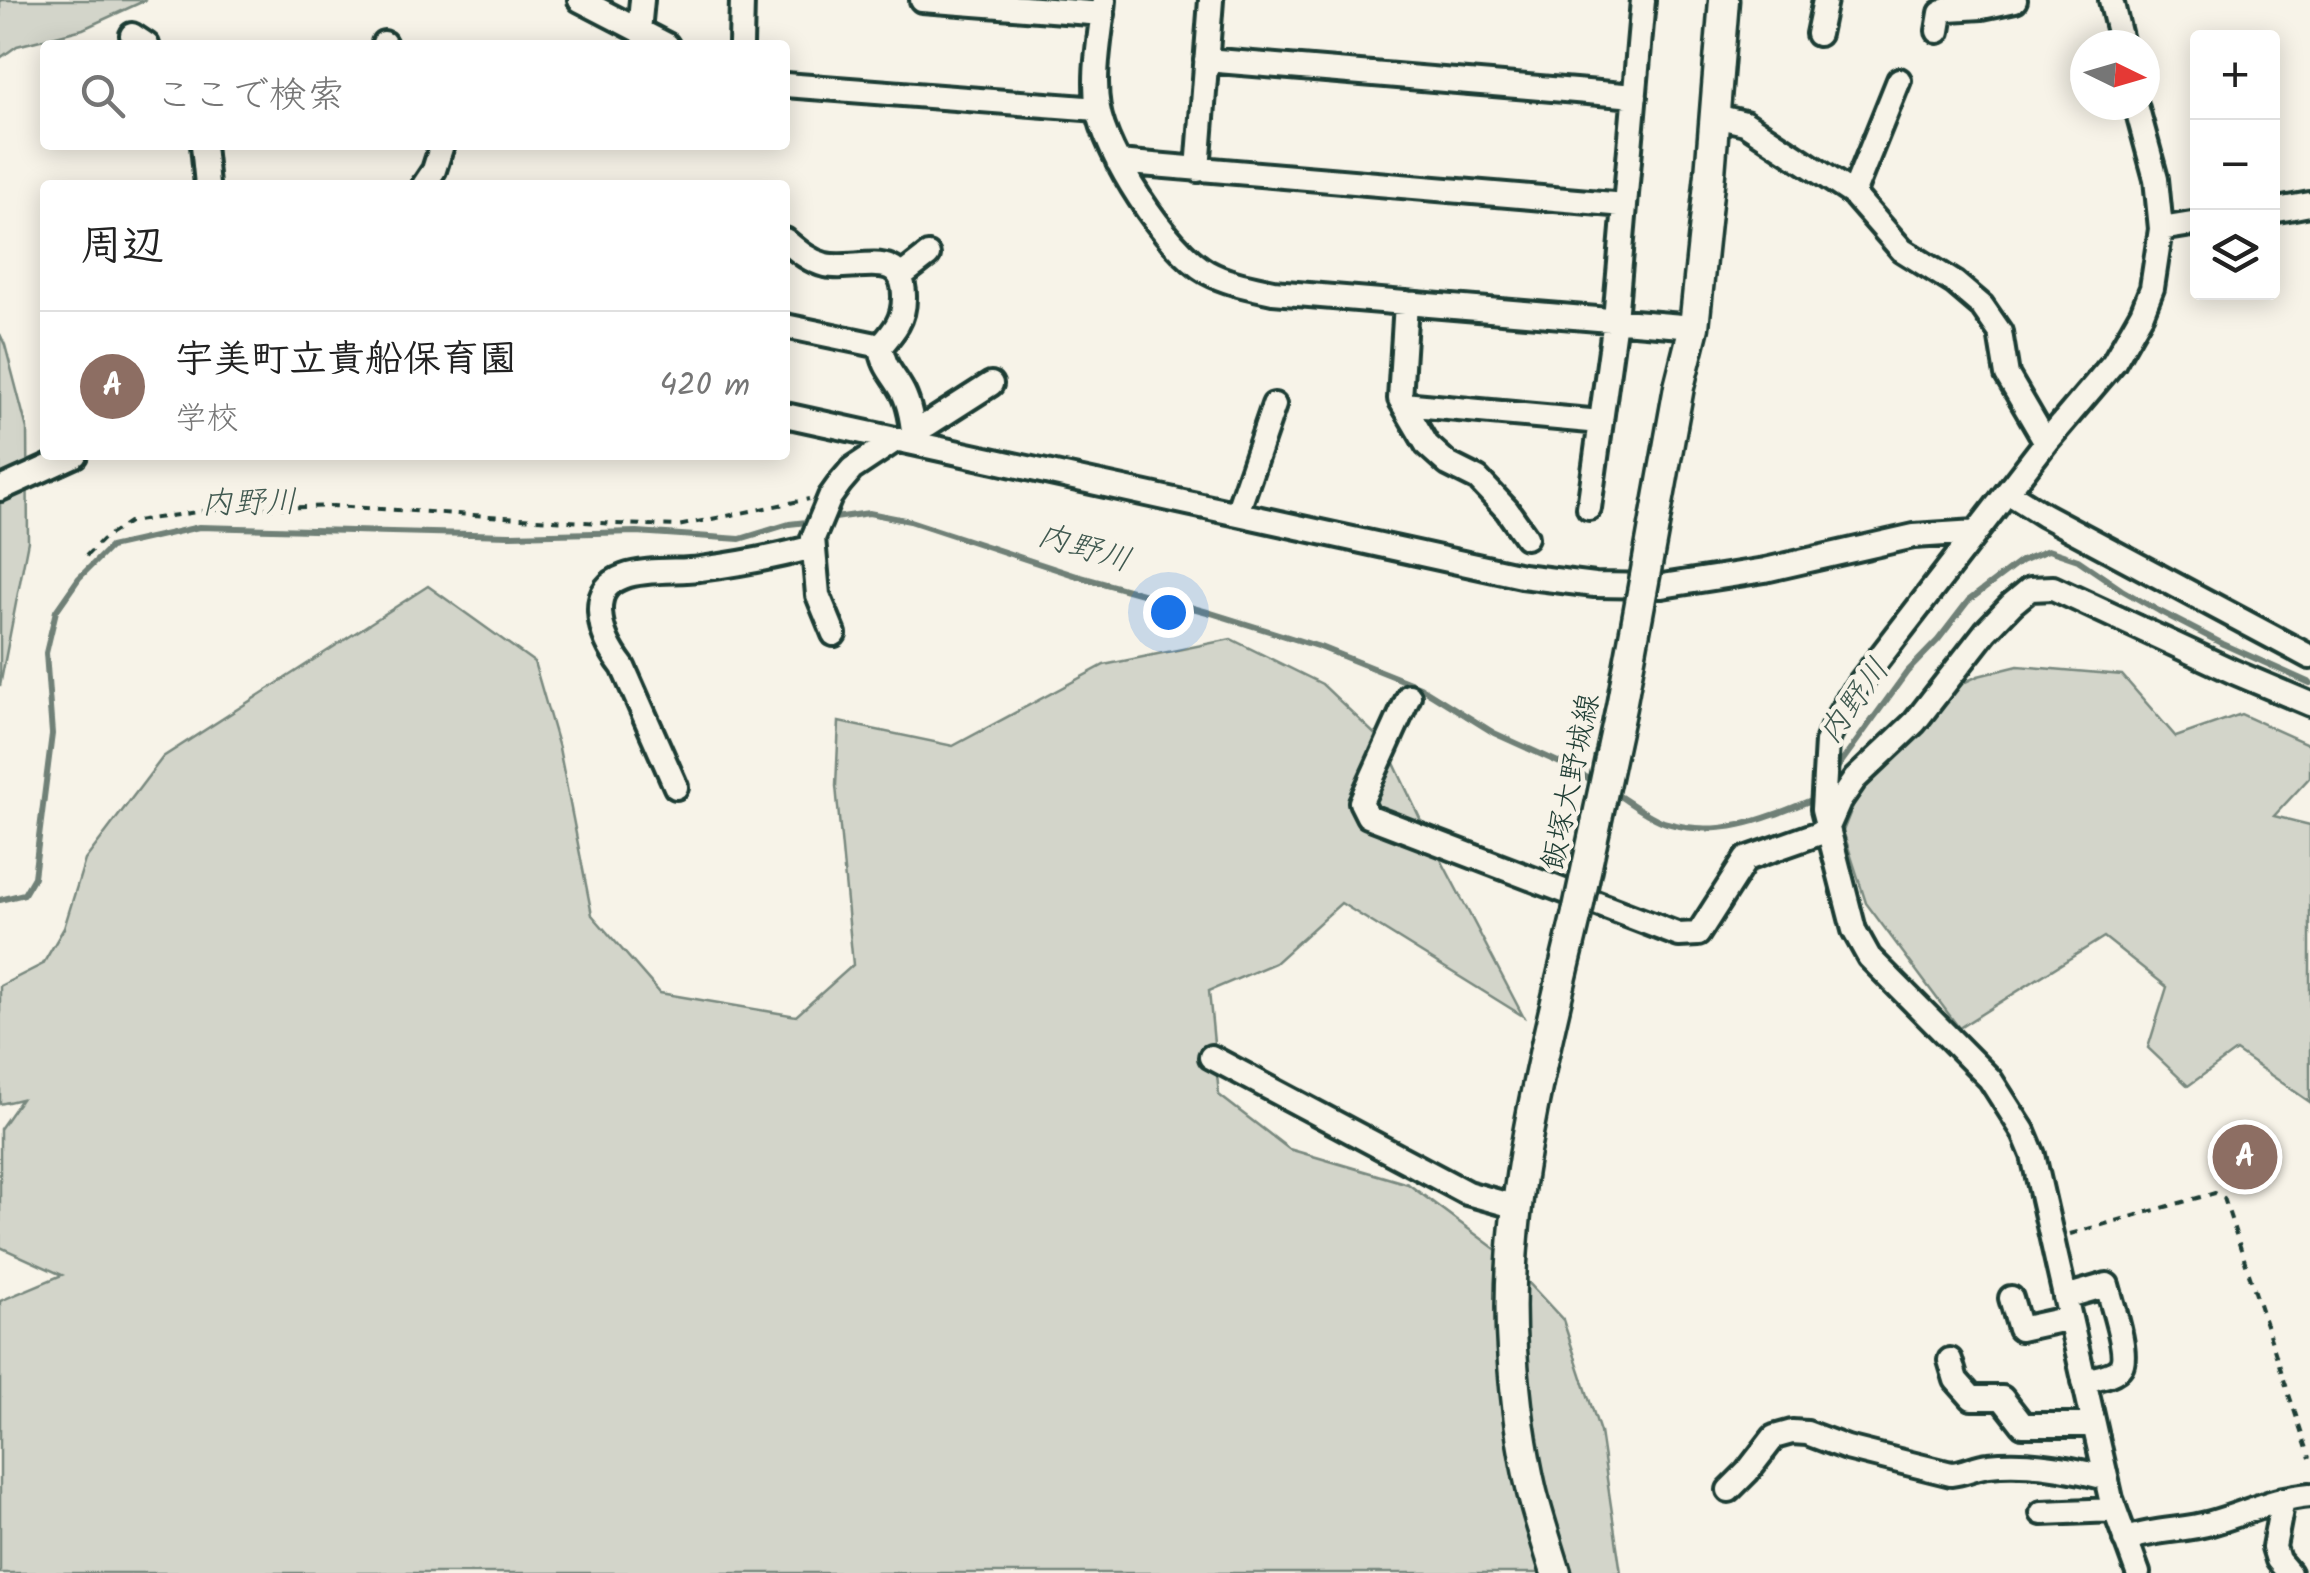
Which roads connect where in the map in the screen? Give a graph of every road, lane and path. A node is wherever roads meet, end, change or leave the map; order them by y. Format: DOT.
graph roads {
  1 [pos="580,0"];
  2 [pos="642,0"];
  3 [pos="742,0"];
  4 [pos="922,0"];
  5 [pos="1212,0"];
  6 [pos="1642,0"];
  7 [pos="1724,0"];
  8 [pos="1825,0"];
  9 [pos="2015,0"];
  10 [pos="2111,0"];
  11 [pos="1104,7"];
  12 [pos="639,30"];
  13 [pos="2118,30"];
  14 [pos="1938,31"];
  15 [pos="1818,34"];
  16 [pos="658,40"];
  17 [pos="741,40"];
  18 [pos="1206,60"];
  19 [pos="1899,80"];
  20 [pos="790,84"];
  21 [pos="1635,96"];
  22 [pos="1098,109"];
  23 [pos="1714,116"];
  24 [pos="2140,120"];
  25 [pos="204,150"];
  26 [pos="442,150"];
  27 [pos="1118,162"];
  28 [pos="1198,170"];
  29 [pos="206,180"];
  30 [pos="427,180"];
  31 [pos="1853,194"];
  32 [pos="1625,204"];
  33 [pos="2310,204"];
  34 [pos="2280,209"];
  35 [pos="2190,224"];
  36 [pos="2161,228"];
  37 [pos="790,244"];
  38 [pos="928,255"];
  39 [pos="900,276"];
  40 [pos="1406,303"];
  41 [pos="1615,320"];
  42 [pos="790,327"];
  43 [pos="1694,327"];
  44 [pos="880,346"];
  45 [pos="992,384"];
  46 [pos="1403,404"];
  47 [pos="1274,405"];
  48 [pos="790,415"];
  49 [pos="1601,422"];
  50 [pos="908,435"];
  51 [pos="2046,442"];
  52 [pos="64,460"];
  53 [pos="0,489"];
  54 [pos="2009,493"];
  55 [pos="831,495"];
  56 [pos="1589,508"];
  57 [pos="1237,514"];
  58 [pos="1976,532"];
  59 [pos="1526,537"];
  60 [pos="813,543"];
  61 [pos="86,556"];
  62 [pos="834,634"];
  63 [pos="2310,657"];
  64 [pos="1408,696"];
  65 [pos="2310,704"];
  66 [pos="676,787"];
  67 [pos="1826,818"];
  68 [pos="1210,1057"];
  69 [pos="1517,1207"];
  70 [pos="2052,1239"];
  71 [pos="2011,1298"];
  72 [pos="2067,1308"];
  73 [pos="1950,1360"];
  74 [pos="2084,1381"];
  75 [pos="2094,1424"];
  76 [pos="2310,1458"];
  77 [pos="2106,1478"];
  78 [pos="1729,1490"];
  79 [pos="2310,1496"];
  80 [pos="2283,1500"];
  81 [pos="2115,1510"];
  82 [pos="2042,1514"];
  83 [pos="2126,1540"];
  84 [pos="1556,1573"];
  85 [pos="2138,1573"];
  86 [pos="2289,1573"];
  1 -- 12 [label="street"];
  2 -- 12 [label="street"];
  3 -- 17 [label="street"];
  4 -- 11 [label="street"];
  5 -- 18 [label="street"];
  6 -- 21 [label="street"];
  7 -- 23 [label="main road, 飯塚大野城線"];
  8 -- 15 [label="street"];
  9 -- 14 [label="street"];
  10 -- 13 [label="street"];
  11 -- 22 [label="street"];
  12 -- 16 [label="street"];
  18 -- 21 [label="street"];
  18 -- 28 [label="street"];
  19 -- 31 [label="street"];
  20 -- 22 [label="street"];
  21 -- 32 [label="street"];
  22 -- 27 [label="street"];
  23 -- 31 [label="street"];
  23 -- 43 [label="main road, 飯塚大野城線"];
  24 -- 36 [label="street"];
  25 -- 29 [label="street"];
  26 -- 30 [label="street"];
  27 -- 28 [label="street"];
  27 -- 40 [label="street"];
  28 -- 32 [label="street"];
  31 -- 51 [label="street"];
  32 -- 41 [label="street"];
  33 -- 34 [label="street"];
  35 -- 36 [label="street"];
  36 -- 51 [label="street"];
  37 -- 39 [label="street"];
  38 -- 39 [label="street"];
  39 -- 44 [label="street"];
  40 -- 41 [label="street"];
  40 -- 46 [label="street"];
  41 -- 43 [label="street"];
  41 -- 49 [label="street"];
  42 -- 44 [label="street"];
  43 -- 69 [label="main road, 飯塚大野城線, bridge"];
  44 -- 50 [label="street"];
  45 -- 50 [label="street"];
  46 -- 49 [label="street"];
  46 -- 59 [label="street"];
  47 -- 57 [label="street"];
  48 -- 50 [label="street"];
  49 -- 56 [label="street"];
  50 -- 55 [label="street"];
  50 -- 57 [label="street"];
  51 -- 54 [label="street"];
  52 -- 53 [label="street"];
  54 -- 58 [label="street"];
  54 -- 63 [label="street"];
  55 -- 60 [label="street"];
  55 -- 61 [label="path"];
  57 -- 58 [label="street"];
  58 -- 67 [label="street"];
  60 -- 62 [label="street"];
  60 -- 66 [label="street"];
  64 -- 67 [label="street"];
  65 -- 67 [label="street"];
  67 -- 70 [label="street"];
  68 -- 69 [label="street"];
  69 -- 84 [label="main road, 飯塚大野城線"];
  70 -- 72 [label="street"];
  70 -- 76 [label="path"];
  71 -- 72 [label="street"];
  72 -- 74 [label="street"];
  72 -- 74 [label="street"];
  73 -- 75 [label="street"];
  74 -- 75 [label="street"];
  75 -- 77 [label="street"];
  77 -- 78 [label="street"];
  77 -- 81 [label="street"];
  79 -- 80 [label="street"];
  80 -- 83 [label="street"];
  80 -- 86 [label="street"];
  81 -- 82 [label="street"];
  81 -- 83 [label="street"];
  83 -- 85 [label="street"];
}
